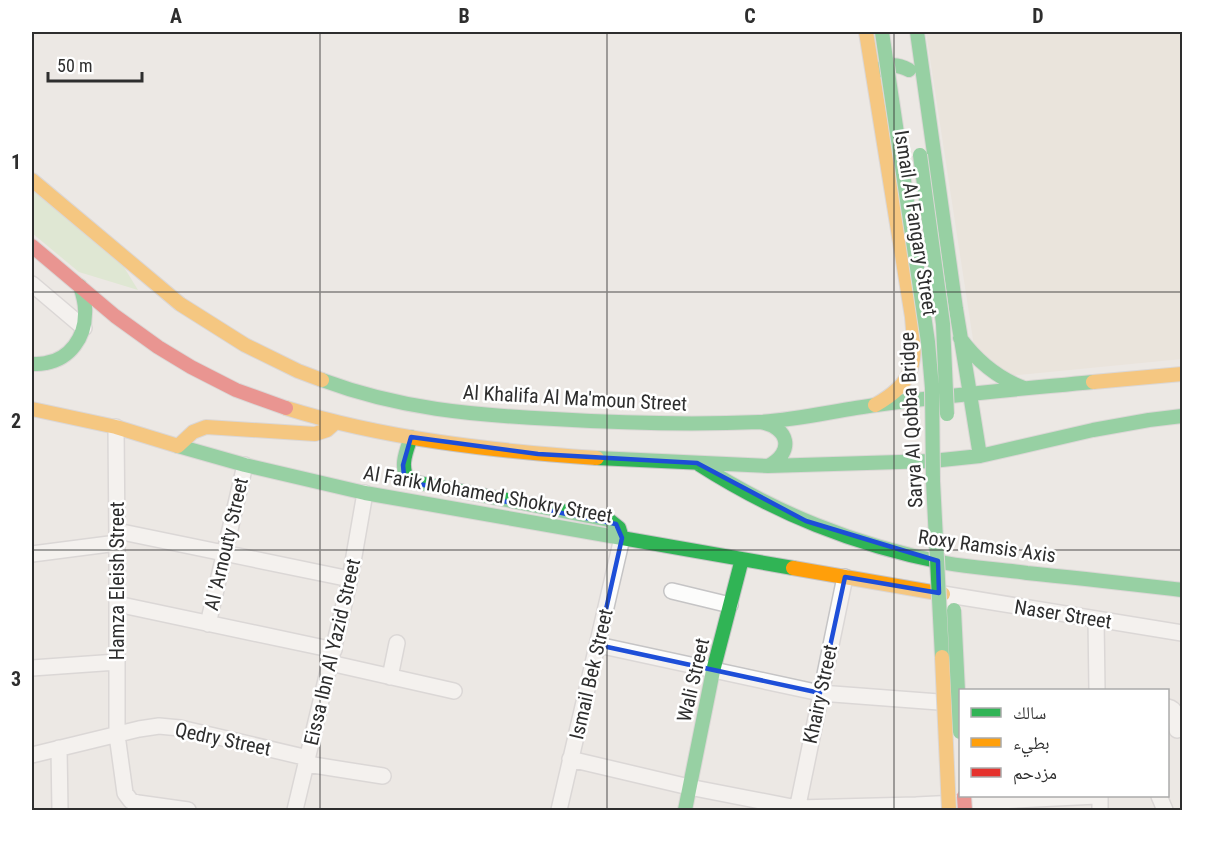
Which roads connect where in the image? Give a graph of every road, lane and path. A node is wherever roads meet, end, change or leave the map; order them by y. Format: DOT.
graph roads {
  1 [pos="866,32"];
  2 [pos="882,32"];
  3 [pos="904,32"];
  4 [pos="917,32"];
  5 [pos="873,74"];
  6 [pos="919,150"];
  7 [pos="32,180"];
  8 [pos="32,246"];
  9 [pos="32,284"];
  10 [pos="80,286"];
  11 [pos="956,309"];
  12 [pos="912,317"];
  13 [pos="84,328"];
  14 [pos="960,338"];
  15 [pos="32,364"];
  16 [pos="1182,374"];
  17 [pos="1025,389"];
  18 [pos="970,394"];
  19 [pos="874,405"];
  20 [pos="32,410"];
  21 [pos="1182,416"];
  22 [pos="336,422"];
  23 [pos="760,422"];
  24 [pos="946,427"];
  25 [pos="116,428"];
  26 [pos="411,437"];
  27 [pos="946,443"];
  28 [pos="178,446"];
  29 [pos="980,456"];
  30 [pos="697,463"];
  31 [pos="245,465"];
  32 [pos="768,466"];
  33 [pos="947,473"];
  34 [pos="365,493"];
  35 [pos="117,537"];
  36 [pos="622,538"];
  37 [pos="951,546"];
  38 [pos="224,553"];
  39 [pos="32,554"];
  40 [pos="742,559"];
  41 [pos="845,577"];
  42 [pos="350,579"];
  43 [pos="1182,590"];
  44 [pos="672,591"];
  45 [pos="943,594"];
  46 [pos="117,604"];
  47 [pos="730,605"];
  48 [pos="1096,619"];
  49 [pos="208,624"];
  50 [pos="1182,633"];
  51 [pos="397,643"];
  52 [pos="598,645"];
  53 [pos="332,657"];
  54 [pos="117,662"];
  55 [pos="32,668"];
  56 [pos="713,670"];
  57 [pos="390,677"];
  58 [pos="1097,689"];
  59 [pos="454,691"];
  60 [pos="820,693"];
  61 [pos="953,704"];
  62 [pos="1169,707"];
  63 [pos="959,711"];
  64 [pos="1177,730"];
  65 [pos="117,735"];
  66 [pos="60,748"];
  67 [pos="32,754"];
  68 [pos="570,759"];
  69 [pos="307,761"];
  70 [pos="383,776"];
  71 [pos="689,787"];
  72 [pos="1069,797"];
  73 [pos="953,805"];
  74 [pos="797,809"];
  75 [pos="60,810"];
  76 [pos="188,810"];
  77 [pos="296,810"];
  78 [pos="559,810"];
  79 [pos="685,810"];
  80 [pos="964,810"];
  1 -- 5 [label="main road, Ismail Al Fangary Street"];
  2 -- 73 [label="main road, Sarya Al Qobba Bridge, bridge"];
  3 -- 5 [label="main road"];
  4 -- 11 [label="main road, Ismail Al Fangary Street"];
  5 -- 12 [label="main road, Ismail Al Fangary Street"];
  6 -- 24 [label="main road, Sarya Al Qobba Bridge, bridge"];
  7 -- 23 [label="main road, Al Khalifa Al Ma'moun Street"];
  8 -- 10 [label="main road"];
  9 -- 13 [label="street"];
  10 -- 13 [label="main road"];
  10 -- 22 [label="main road"];
  11 -- 12 [label="main road"];
  11 -- 14 [label="main road, Ismail Al Fangary Street"];
  12 -- 19 [label="main road, Ismail Al Fangary Street"];
  13 -- 15 [label="main road"];
  14 -- 17 [label="main road"];
  14 -- 18 [label="main road, Ismail Al Fangary Street"];
  16 -- 17 [label="main road, Al Khalifa Al Ma'moun Street"];
  17 -- 18 [label="main road, Al Khalifa Al Ma'moun Street"];
  18 -- 19 [label="main road, Al Khalifa Al Ma'moun Street"];
  18 -- 29 [label="main road, Ismail Al Fangary Street"];
  19 -- 23 [label="main road, Al Khalifa Al Ma'moun Street"];
  20 -- 25 [label="main road, Al Farik Mohamed Shokry Street"];
  21 -- 29 [label="main road"];
  22 -- 26 [label="main road"];
  22 -- 28 [label="main road"];
  23 -- 32 [label="main road"];
  25 -- 28 [label="main road, Al Farik Mohamed Shokry Street"];
  25 -- 35 [label="street, Hamza Eleish Street"];
  26 -- 30 [label="main road"];
  26 -- 36 [label="main road"];
  27 -- 33 [label="main road, Sarya Al Qobba Bridge"];
  28 -- 31 [label="main road, Al Farik Mohamed Shokry Street"];
  29 -- 32 [label="main road"];
  30 -- 32 [label="main road"];
  30 -- 43 [label="main road, Roxy Ramsis Axis"];
  31 -- 34 [label="main road, Al Farik Mohamed Shokry Street"];
  31 -- 38 [label="street, Al 'Arnouty Street"];
  34 -- 36 [label="main road, Al Farik Mohamed Shokry Street"];
  34 -- 42 [label="street, Eissa Ibn Al Yazid Street"];
  35 -- 38 [label="street"];
  35 -- 39 [label="street"];
  35 -- 46 [label="street, Hamza Eleish Street"];
  36 -- 40 [label="main road, Al Farik Mohamed Shokry Street"];
  36 -- 52 [label="street, Ismail Bek Street"];
  37 -- 63 [label="main road, bridge"];
  38 -- 42 [label="street"];
  38 -- 49 [label="street, Al 'Arnouty Street"];
  40 -- 41 [label="main road, Al Farik Mohamed Shokry Street"];
  40 -- 47 [label="main road, Wali Street"];
  41 -- 45 [label="main road, Al Farik Mohamed Shokry Street"];
  41 -- 60 [label="street, Khairy Street"];
  42 -- 53 [label="street, Eissa Ibn Al Yazid Street"];
  44 -- 47 [label="street"];
  45 -- 48 [label="street, Naser Street"];
  45 -- 61 [label="street"];
  46 -- 49 [label="street"];
  46 -- 54 [label="street, Hamza Eleish Street"];
  47 -- 56 [label="main road, Wali Street"];
  48 -- 50 [label="street, Naser Street"];
  48 -- 58 [label="street"];
  49 -- 53 [label="street"];
  51 -- 57 [label="street"];
  52 -- 56 [label="street"];
  52 -- 68 [label="street, Ismail Bek Street"];
  53 -- 57 [label="street"];
  53 -- 69 [label="street, Eissa Ibn Al Yazid Street"];
  54 -- 55 [label="street"];
  54 -- 65 [label="street, Hamza Eleish Street"];
  56 -- 60 [label="street"];
  56 -- 71 [label="main road, Wali Street"];
  57 -- 59 [label="street"];
  60 -- 61 [label="street"];
  60 -- 74 [label="street, Khairy Street"];
  61 -- 73 [label="street"];
  62 -- 64 [label="street"];
  65 -- 66 [label="street, Qedry Street"];
  65 -- 69 [label="street, Qedry Street"];
  65 -- 76 [label="street, Hamza Eleish Street"];
  66 -- 67 [label="street, Qedry Street"];
  66 -- 75 [label="street"];
  68 -- 71 [label="street"];
  68 -- 78 [label="street, Ismail Bek Street"];
  69 -- 70 [label="street, Qedry Street"];
  69 -- 77 [label="street, Eissa Ibn Al Yazid Street"];
  71 -- 74 [label="street"];
  71 -- 79 [label="main road, Wali Street"];
  72 -- 73 [label="street"];
  73 -- 74 [label="street"];
  73 -- 80 [label="main road, Sarya Al Qobba Bridge, bridge"];
}
